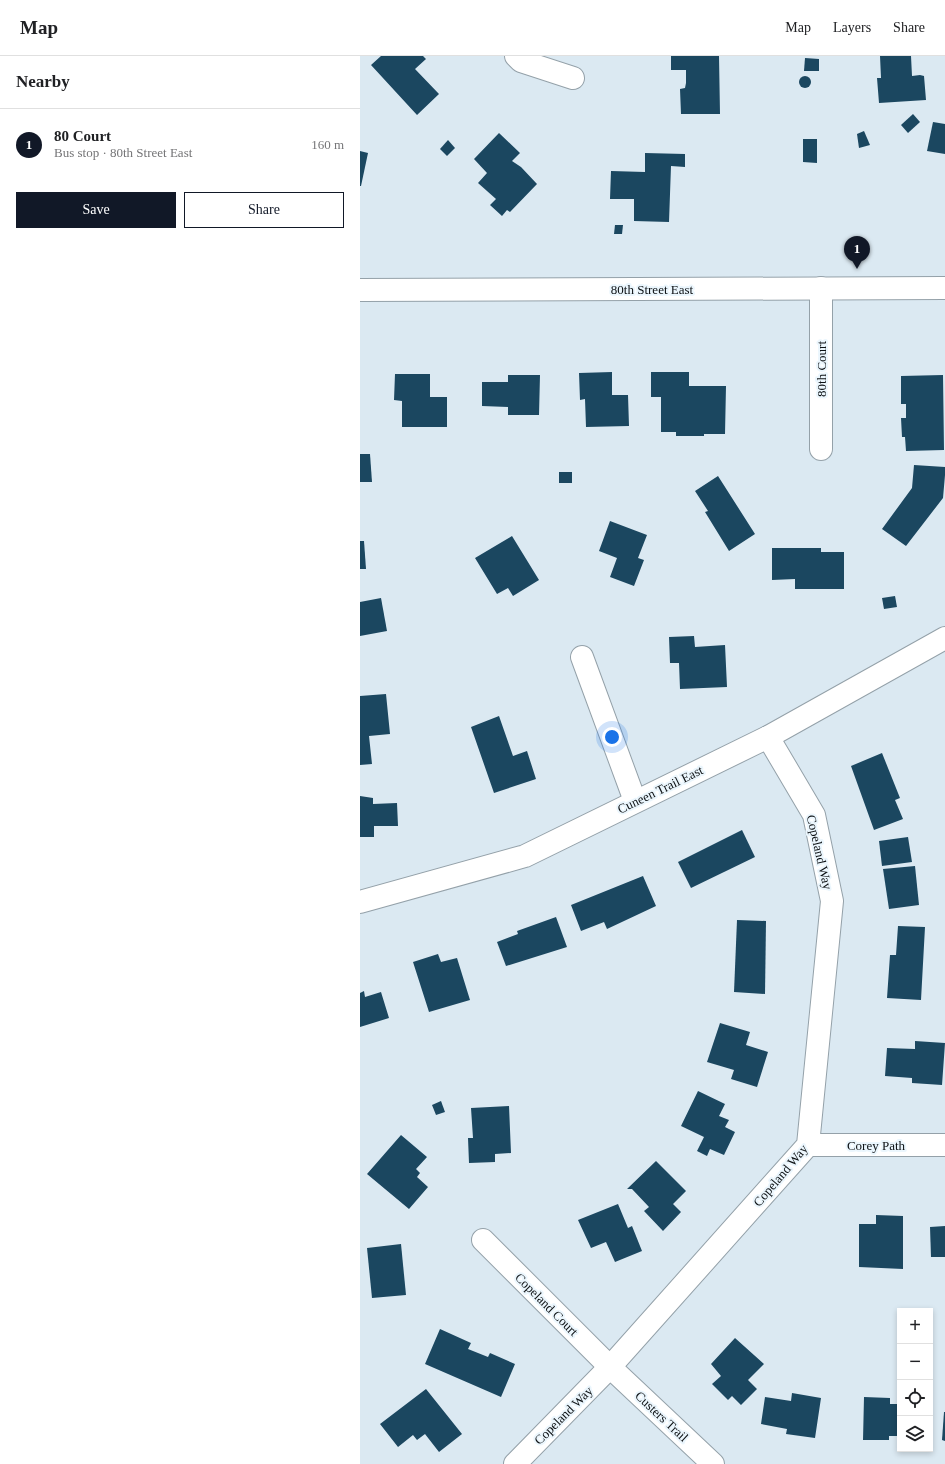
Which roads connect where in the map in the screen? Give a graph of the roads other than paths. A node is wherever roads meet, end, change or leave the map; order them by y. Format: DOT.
graph roads {
  1 [pos="516,56"];
  2 [pos="573,78"];
  3 [pos="821,288"];
  4 [pos="945,288"];
  5 [pos="360,290"];
  6 [pos="821,449"];
  7 [pos="945,638"];
  8 [pos="582,657"];
  9 [pos="768,737"];
  10 [pos="635,801"];
  11 [pos="360,902"];
  12 [pos="808,1145"];
  13 [pos="945,1145"];
  14 [pos="483,1240"];
  15 [pos="610,1367"];
  16 [pos="515,1464"];
  17 [pos="713,1464"];
  1 -- 2 [label="street"];
  3 -- 4 [label="street, 80th Street East"];
  3 -- 5 [label="street, 80th Street East"];
  3 -- 6 [label="street, 80th Court"];
  7 -- 9 [label="street, Cuneen Trail East"];
  8 -- 10 [label="street"];
  9 -- 10 [label="street, Cuneen Trail East"];
  9 -- 12 [label="street, Copeland Way"];
  10 -- 11 [label="street, Cuneen Trail East"];
  12 -- 13 [label="street, Corey Path"];
  12 -- 15 [label="street, Copeland Way"];
  14 -- 15 [label="street, Copeland Court"];
  15 -- 16 [label="street, Copeland Way"];
  15 -- 17 [label="street, Custers Trail"];
}
